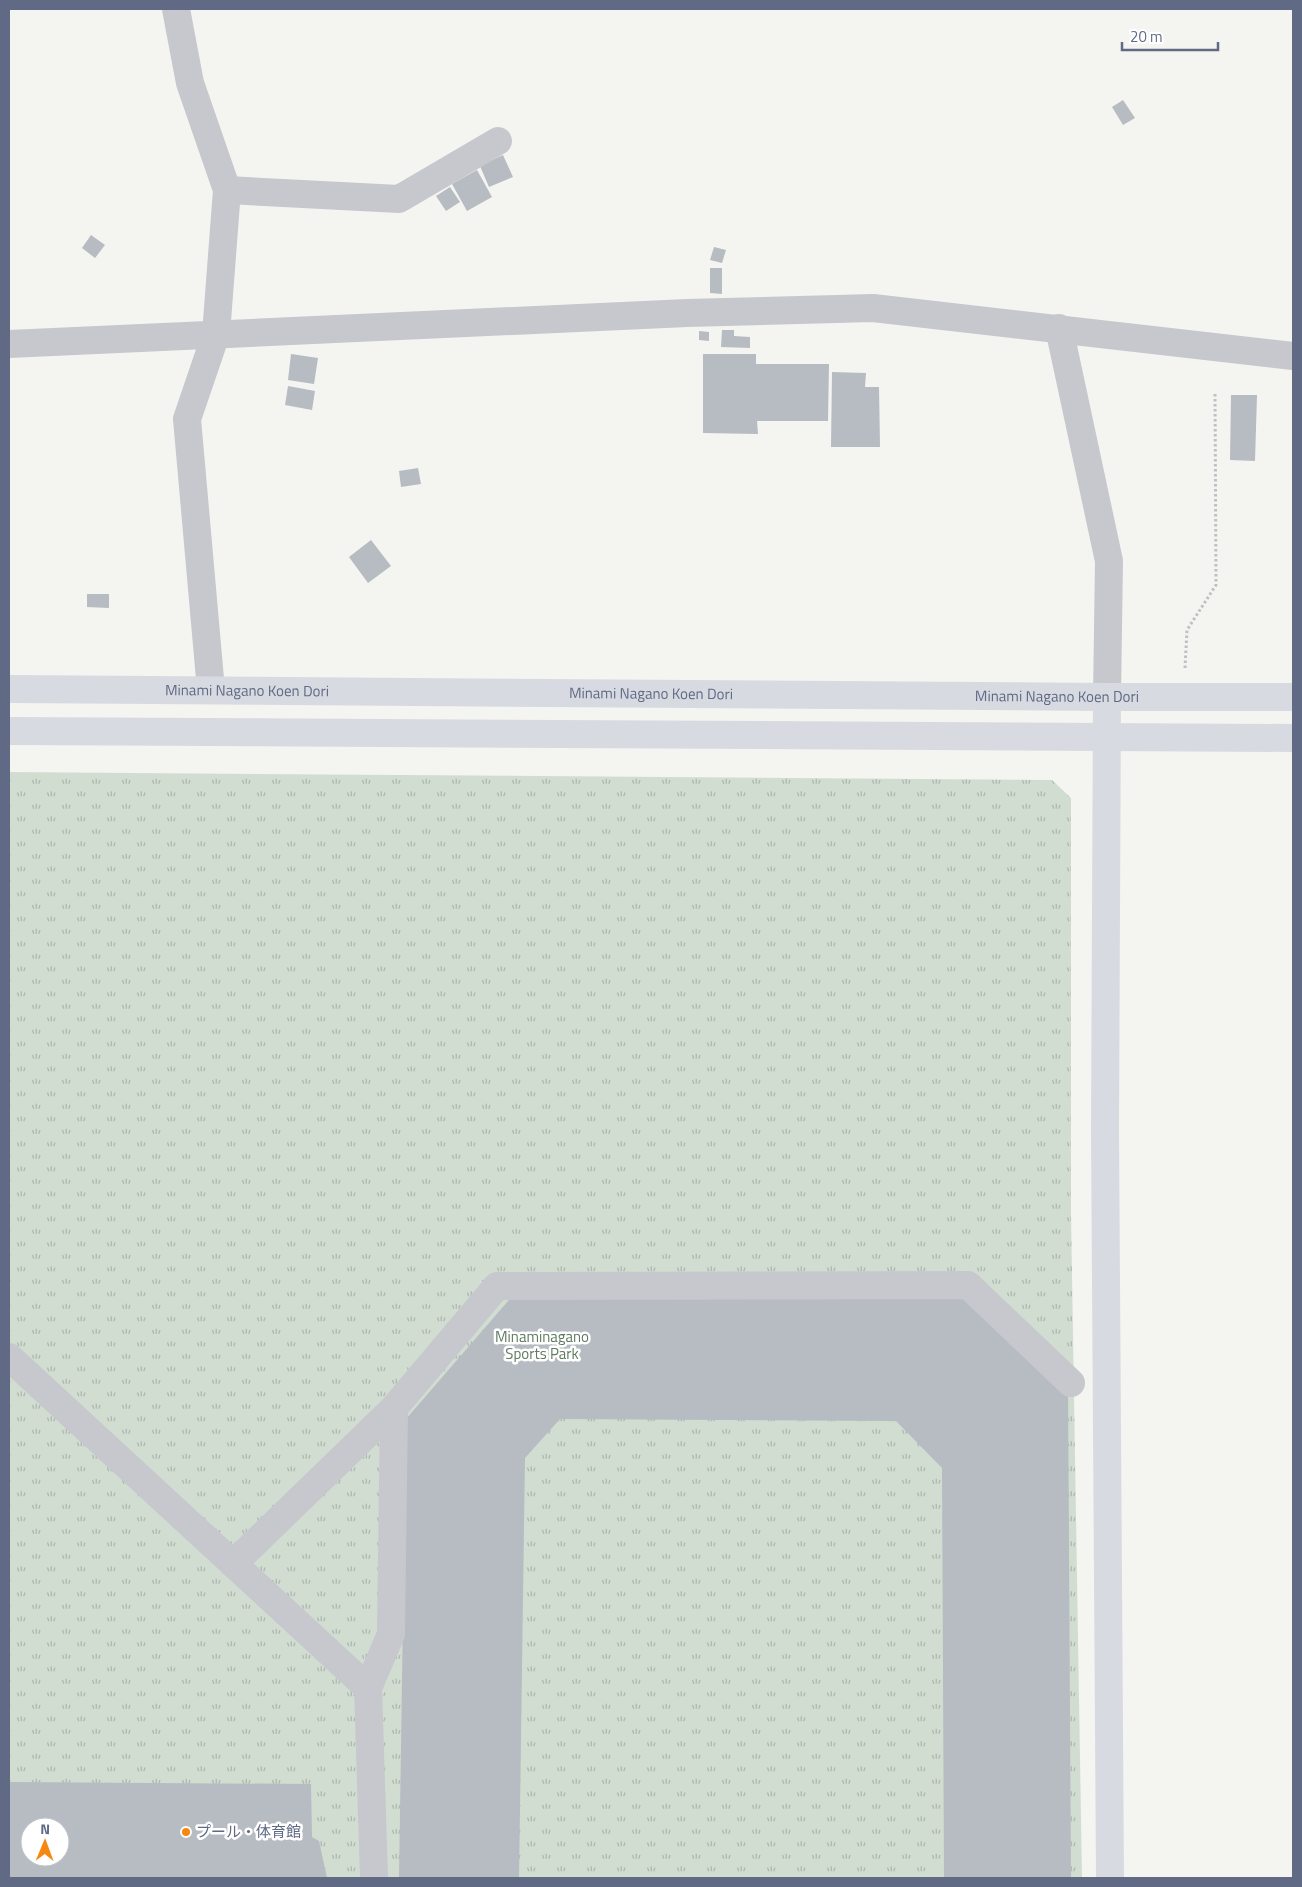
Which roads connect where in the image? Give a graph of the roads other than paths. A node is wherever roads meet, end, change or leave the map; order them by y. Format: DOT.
graph roads {
  1 [pos="176,9"];
  2 [pos="498,141"];
  3 [pos="227,190"];
  4 [pos="1059,328"];
  5 [pos="216,334"];
  6 [pos="9,344"];
  7 [pos="1293,356"];
  8 [pos="9,690"];
  9 [pos="211,690"];
  10 [pos="1107,697"];
  11 [pos="1293,697"];
  12 [pos="9,731"];
  13 [pos="1107,738"];
  14 [pos="1293,738"];
  15 [pos="9,1357"];
  16 [pos="1071,1383"];
  17 [pos="394,1408"];
  18 [pos="233,1564"];
  19 [pos="368,1688"];
  20 [pos="374,1878"];
  21 [pos="1110,1878"];
  1 -- 3 [label="street"];
  2 -- 3 [label="street"];
  3 -- 5 [label="street"];
  4 -- 5 [label="street"];
  4 -- 7 [label="street"];
  4 -- 10 [label="street"];
  5 -- 6 [label="street"];
  5 -- 9 [label="street"];
  8 -- 9 [label="street, Minami Nagano Koen Dori"];
  9 -- 10 [label="street, Minami Nagano Koen Dori"];
  10 -- 11 [label="street, Minami Nagano Koen Dori"];
  10 -- 13 [label="street"];
  12 -- 13 [label="street"];
  13 -- 14 [label="street"];
  13 -- 21 [label="street"];
  15 -- 18 [label="street"];
  16 -- 17 [label="street"];
  17 -- 18 [label="street"];
  17 -- 19 [label="street"];
  18 -- 19 [label="street"];
  19 -- 20 [label="street"];
}
